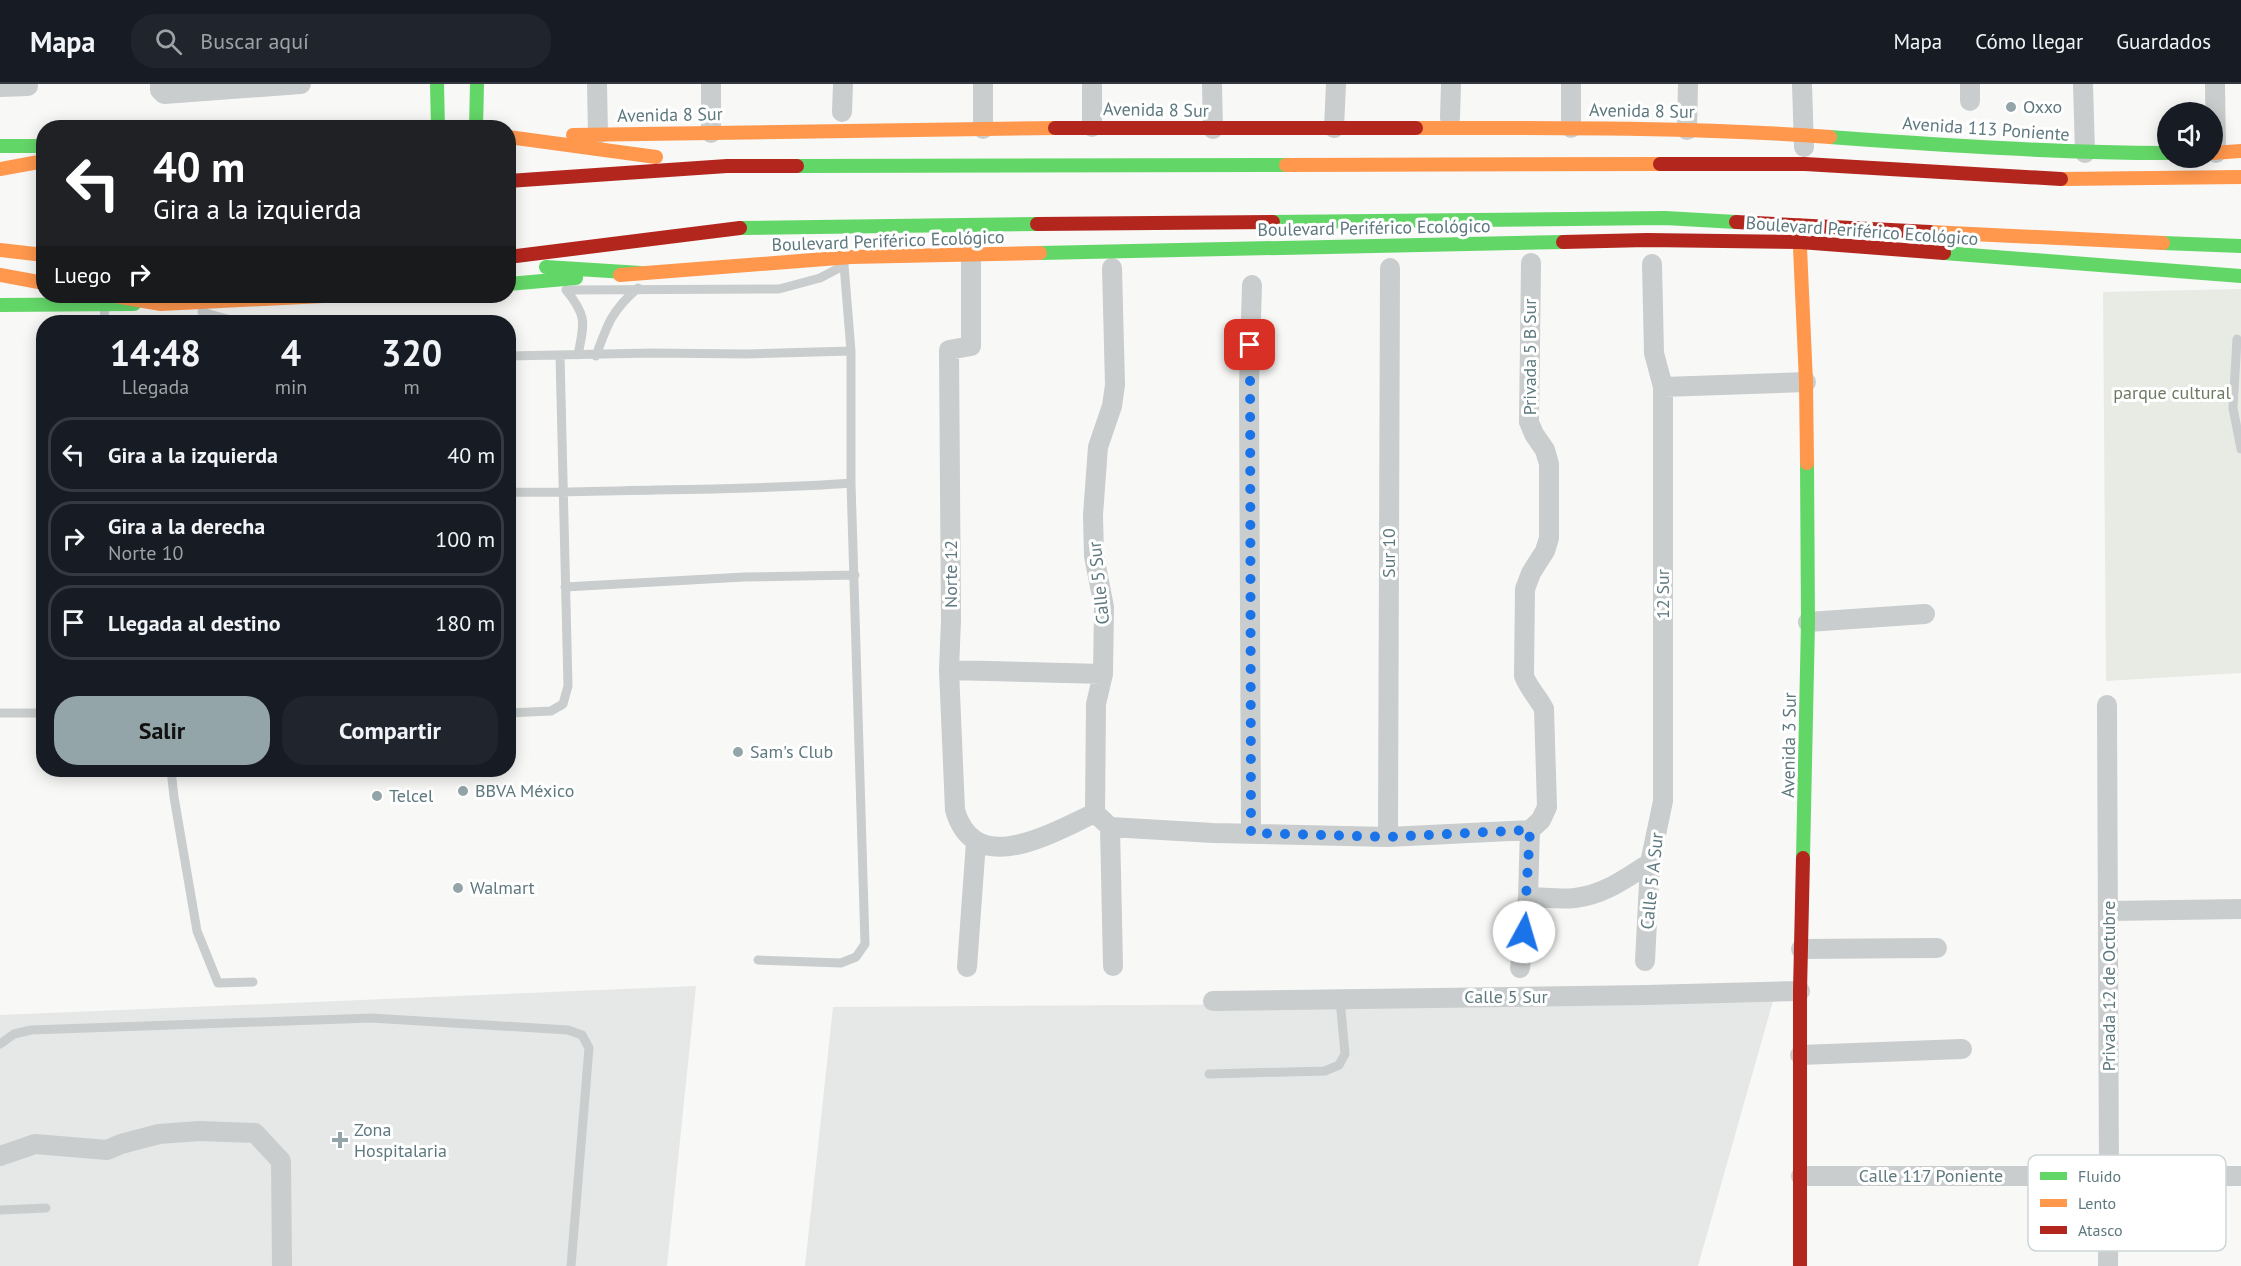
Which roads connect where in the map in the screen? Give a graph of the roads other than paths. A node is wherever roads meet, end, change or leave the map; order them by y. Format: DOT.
graph roads {
  1 [pos="160,84"];
  2 [pos="301,84"];
  3 [pos="437,84"];
  4 [pos="477,84"];
  5 [pos="597,84"];
  6 [pos="711,84"];
  7 [pos="843,84"];
  8 [pos="983,84"];
  9 [pos="1092,84"];
  10 [pos="1212,84"];
  11 [pos="1336,84"];
  12 [pos="1451,84"];
  13 [pos="1571,84"];
  14 [pos="1688,84"];
  15 [pos="1803,84"];
  16 [pos="2083,84"];
  17 [pos="2215,84"];
  18 [pos="28,86"];
  19 [pos="0,87"];
  20 [pos="2215,102"];
  21 [pos="842,112"];
  22 [pos="1450,118"];
  23 [pos="438,120"];
  24 [pos="476,120"];
  25 [pos="1092,127"];
  26 [pos="1334,128"];
  27 [pos="1571,128"];
  28 [pos="983,129"];
  29 [pos="1213,129"];
  30 [pos="1687,130"];
  31 [pos="711,133"];
  32 [pos="598,134"];
  33 [pos="1803,135"];
  34 [pos="516,136"];
  35 [pos="516,137"];
  36 [pos="0,146"];
  37 [pos="36,146"];
  38 [pos="2241,151"];
  39 [pos="2223,152"];
  40 [pos="2085,153"];
  41 [pos="2157,153"];
  42 [pos="36,163"];
  43 [pos="1805,164"];
  44 [pos="727,166"];
  45 [pos="0,170"];
  46 [pos="36,172"];
  47 [pos="2241,177"];
  48 [pos="516,181"];
  49 [pos="1799,225"];
  50 [pos="1800,242"];
  51 [pos="2241,246"];
  52 [pos="0,250"];
  53 [pos="36,254"];
  54 [pos="971,254"];
  55 [pos="516,256"];
  56 [pos="848,261"];
  57 [pos="1531,263"];
  58 [pos="1652,264"];
  59 [pos="516,265"];
  60 [pos="1112,268"];
  61 [pos="1390,268"];
  62 [pos="641,273"];
  63 [pos="0,275"];
  64 [pos="2241,276"];
  65 [pos="36,282"];
  66 [pos="516,283"];
  67 [pos="1252,285"];
  68 [pos="638,288"];
  69 [pos="516,290"];
  70 [pos="566,290"];
  71 [pos="44,303"];
  72 [pos="148,303"];
  73 [pos="181,303"];
  74 [pos="161,304"];
  75 [pos="0,305"];
  76 [pos="215,315"];
  77 [pos="2237,339"];
  78 [pos="851,351"];
  79 [pos="560,355"];
  80 [pos="578,355"];
  81 [pos="516,356"];
  82 [pos="596,356"];
  83 [pos="1806,382"];
  84 [pos="2238,386"];
  85 [pos="1663,387"];
  86 [pos="2241,449"];
  87 [pos="851,483"];
  88 [pos="516,492"];
  89 [pos="565,493"];
  90 [pos="855,576"];
  91 [pos="565,587"];
  92 [pos="1925,614"];
  93 [pos="1808,622"];
  94 [pos="949,670"];
  95 [pos="1103,674"];
  96 [pos="2107,705"];
  97 [pos="0,713"];
  98 [pos="36,713"];
  99 [pos="516,713"];
  100 [pos="172,777"];
  101 [pos="1663,801"];
  102 [pos="1095,813"];
  103 [pos="1110,827"];
  104 [pos="1530,830"];
  105 [pos="1251,833"];
  106 [pos="1388,837"];
  107 [pos="976,842"];
  108 [pos="1650,863"];
  109 [pos="1527,897"];
  110 [pos="2241,909"];
  111 [pos="2109,910"];
  112 [pos="1937,948"];
  113 [pos="1801,949"];
  114 [pos="758,960"];
  115 [pos="1645,961"];
  116 [pos="1113,966"];
  117 [pos="967,967"];
  118 [pos="1520,968"];
  119 [pos="254,982"];
  120 [pos="1800,991"];
  121 [pos="1340,998"];
  122 [pos="1213,1001"];
  123 [pos="0,1044"];
  124 [pos="1962,1049"];
  125 [pos="1800,1055"];
  126 [pos="1209,1074"];
  127 [pos="2109,1155"];
  128 [pos="0,1156"];
  129 [pos="1801,1176"];
  130 [pos="2226,1176"];
  131 [pos="2241,1176"];
  132 [pos="2028,1177"];
  133 [pos="46,1208"];
  134 [pos="0,1210"];
  135 [pos="2108,1251"];
  136 [pos="282,1266"];
  137 [pos="571,1266"];
  138 [pos="1800,1266"];
  139 [pos="2108,1266"];
  1 -- 2 [label="street"];
  3 -- 23 [label="main road"];
  4 -- 24 [label="main road"];
  5 -- 32 [label="street"];
  6 -- 31 [label="street"];
  7 -- 21 [label="street"];
  8 -- 28 [label="street"];
  9 -- 25 [label="street"];
  10 -- 29 [label="street"];
  11 -- 26 [label="street"];
  12 -- 22 [label="street"];
  13 -- 27 [label="street"];
  14 -- 30 [label="street"];
  15 -- 33 [label="street"];
  16 -- 40 [label="street"];
  17 -- 20 [label="street"];
  18 -- 19 [label="street"];
  25 -- 28 [label="main road, Avenida 8 Sur"];
  25 -- 29 [label="main road, Avenida 8 Sur"];
  26 -- 27 [label="main road, Avenida 8 Sur"];
  26 -- 29 [label="main road, Avenida 8 Sur"];
  27 -- 30 [label="main road, Avenida 8 Sur"];
  28 -- 31 [label="main road, Avenida 8 Sur"];
  30 -- 33 [label="main road, Avenida 8 Sur"];
  31 -- 32 [label="main road, Avenida 8 Sur"];
  32 -- 34 [label="main road, Avenida 8 Sur"];
  33 -- 40 [label="main road, Avenida 113 Poniente"];
  33 -- 43 [label="street"];
  35 -- 44 [label="main road"];
  36 -- 37 [label="main road"];
  38 -- 39 [label="main road"];
  40 -- 41 [label="main road, Avenida 113 Poniente"];
  42 -- 45 [label="main road"];
  43 -- 44 [label="main road"];
  43 -- 47 [label="main road"];
  44 -- 48 [label="main road"];
  45 -- 46 [label="main road"];
  49 -- 50 [label="main road, Avenida 3 Sur"];
  49 -- 51 [label="main road, Boulevard Periférico Ecológico"];
  49 -- 55 [label="main road, Boulevard Periférico Ecológico"];
  50 -- 54 [label="main road, Boulevard Periférico Ecológico"];
  50 -- 64 [label="main road, Boulevard Periférico Ecológico"];
  50 -- 83 [label="main road, Avenida 3 Sur"];
  52 -- 53 [label="main road"];
  54 -- 56 [label="main road, Boulevard Periférico Ecológico"];
  54 -- 94 [label="street, Norte 12"];
  56 -- 62 [label="main road, Boulevard Periférico Ecológico"];
  56 -- 68 [label="lane"];
  56 -- 78 [label="lane"];
  57 -- 104 [label="street, Privada 5 B Sur"];
  58 -- 85 [label="street, 12 Sur"];
  59 -- 62 [label="main road"];
  60 -- 95 [label="street, Calle 5 Sur"];
  61 -- 106 [label="street, Sur 10"];
  62 -- 66 [label="main road, Boulevard Periférico Ecológico"];
  63 -- 65 [label="main road"];
  67 -- 105 [label="street"];
  68 -- 70 [label="lane"];
  68 -- 82 [label="lane"];
  69 -- 70 [label="lane"];
  70 -- 80 [label="lane"];
  71 -- 75 [label="main road"];
  72 -- 74 [label="main road"];
  73 -- 74 [label="main road"];
  74 -- 76 [label="lane"];
  77 -- 84 [label="lane"];
  78 -- 82 [label="lane"];
  78 -- 87 [label="lane"];
  79 -- 80 [label="lane"];
  79 -- 81 [label="lane"];
  79 -- 89 [label="lane"];
  80 -- 82 [label="lane"];
  83 -- 85 [label="street"];
  83 -- 93 [label="main road, Avenida 3 Sur"];
  84 -- 86 [label="lane"];
  85 -- 101 [label="street, 12 Sur"];
  87 -- 89 [label="lane"];
  87 -- 90 [label="lane"];
  88 -- 89 [label="lane"];
  89 -- 91 [label="lane"];
  90 -- 91 [label="lane"];
  90 -- 114 [label="lane"];
  91 -- 99 [label="lane"];
  92 -- 93 [label="street"];
  93 -- 113 [label="main road, Avenida 3 Sur"];
  94 -- 95 [label="street"];
  94 -- 107 [label="street, Norte 12"];
  95 -- 102 [label="street, Calle 5 Sur"];
  96 -- 111 [label="street, Privada 12 de Octubre"];
  97 -- 98 [label="lane"];
  100 -- 119 [label="lane"];
  101 -- 108 [label="street, Calle 5 A Sur"];
  102 -- 103 [label="street"];
  102 -- 107 [label="street"];
  103 -- 105 [label="street"];
  103 -- 116 [label="street"];
  104 -- 106 [label="street"];
  104 -- 109 [label="street"];
  105 -- 106 [label="street"];
  107 -- 117 [label="street"];
  108 -- 109 [label="street"];
  108 -- 115 [label="street, Calle 5 A Sur"];
  109 -- 118 [label="street"];
  110 -- 111 [label="street"];
  111 -- 127 [label="street, Privada 12 de Octubre"];
  112 -- 113 [label="street"];
  113 -- 120 [label="main road, Avenida 3 Sur"];
  120 -- 121 [label="street, Calle 5 Sur"];
  120 -- 125 [label="main road, Avenida 3 Sur"];
  121 -- 122 [label="street, Calle 5 Sur"];
  121 -- 126 [label="lane"];
  123 -- 137 [label="lane"];
  124 -- 125 [label="street"];
  125 -- 129 [label="main road, Avenida 3 Sur"];
  128 -- 136 [label="street"];
  129 -- 132 [label="street, Calle 117 Poniente"];
  129 -- 138 [label="main road, Avenida 3 Sur"];
  130 -- 131 [label="street, Calle 117 Poniente"];
  133 -- 134 [label="lane"];
  135 -- 139 [label="street, Privada 12 de Octubre"];
}
